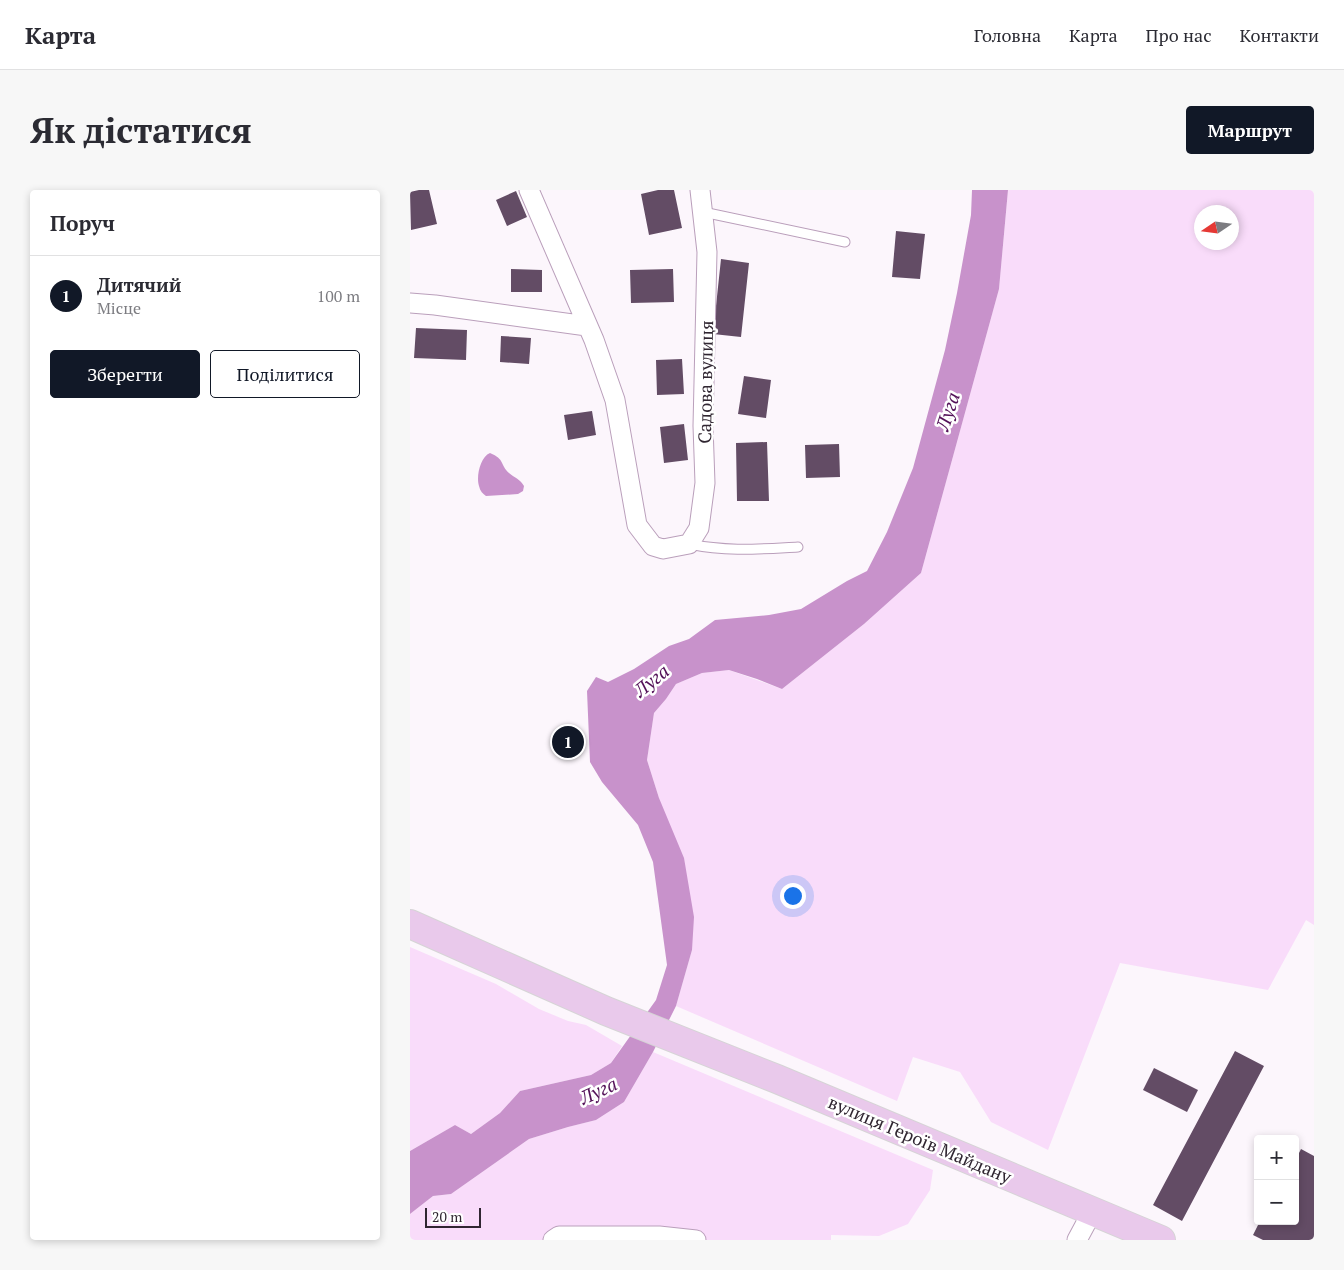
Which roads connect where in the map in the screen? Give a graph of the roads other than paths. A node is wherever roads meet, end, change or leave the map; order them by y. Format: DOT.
graph roads {
  1 [pos="529,190"];
  2 [pos="700,190"];
  3 [pos="702,212"];
  4 [pos="845,242"];
  5 [pos="410,303"];
  6 [pos="587,326"];
  7 [pos="689,544"];
  8 [pos="798,547"];
  9 [pos="410,924"];
  10 [pos="1092,1212"];
  11 [pos="553,1240"];
  12 [pos="696,1240"];
  13 [pos="1077,1240"];
  14 [pos="1161,1240"];
  1 -- 6 [label="street"];
  2 -- 3 [label="street, Садова вулиця"];
  3 -- 4 [label="lane"];
  3 -- 7 [label="street, Садова вулиця"];
  5 -- 6 [label="street"];
  6 -- 7 [label="street"];
  7 -- 8 [label="lane"];
  9 -- 10 [label="main road, вулиця Героїв Майдану"];
  10 -- 13 [label="street"];
  10 -- 14 [label="main road, вулиця Героїв Майдану"];
  11 -- 12 [label="street"];
}
